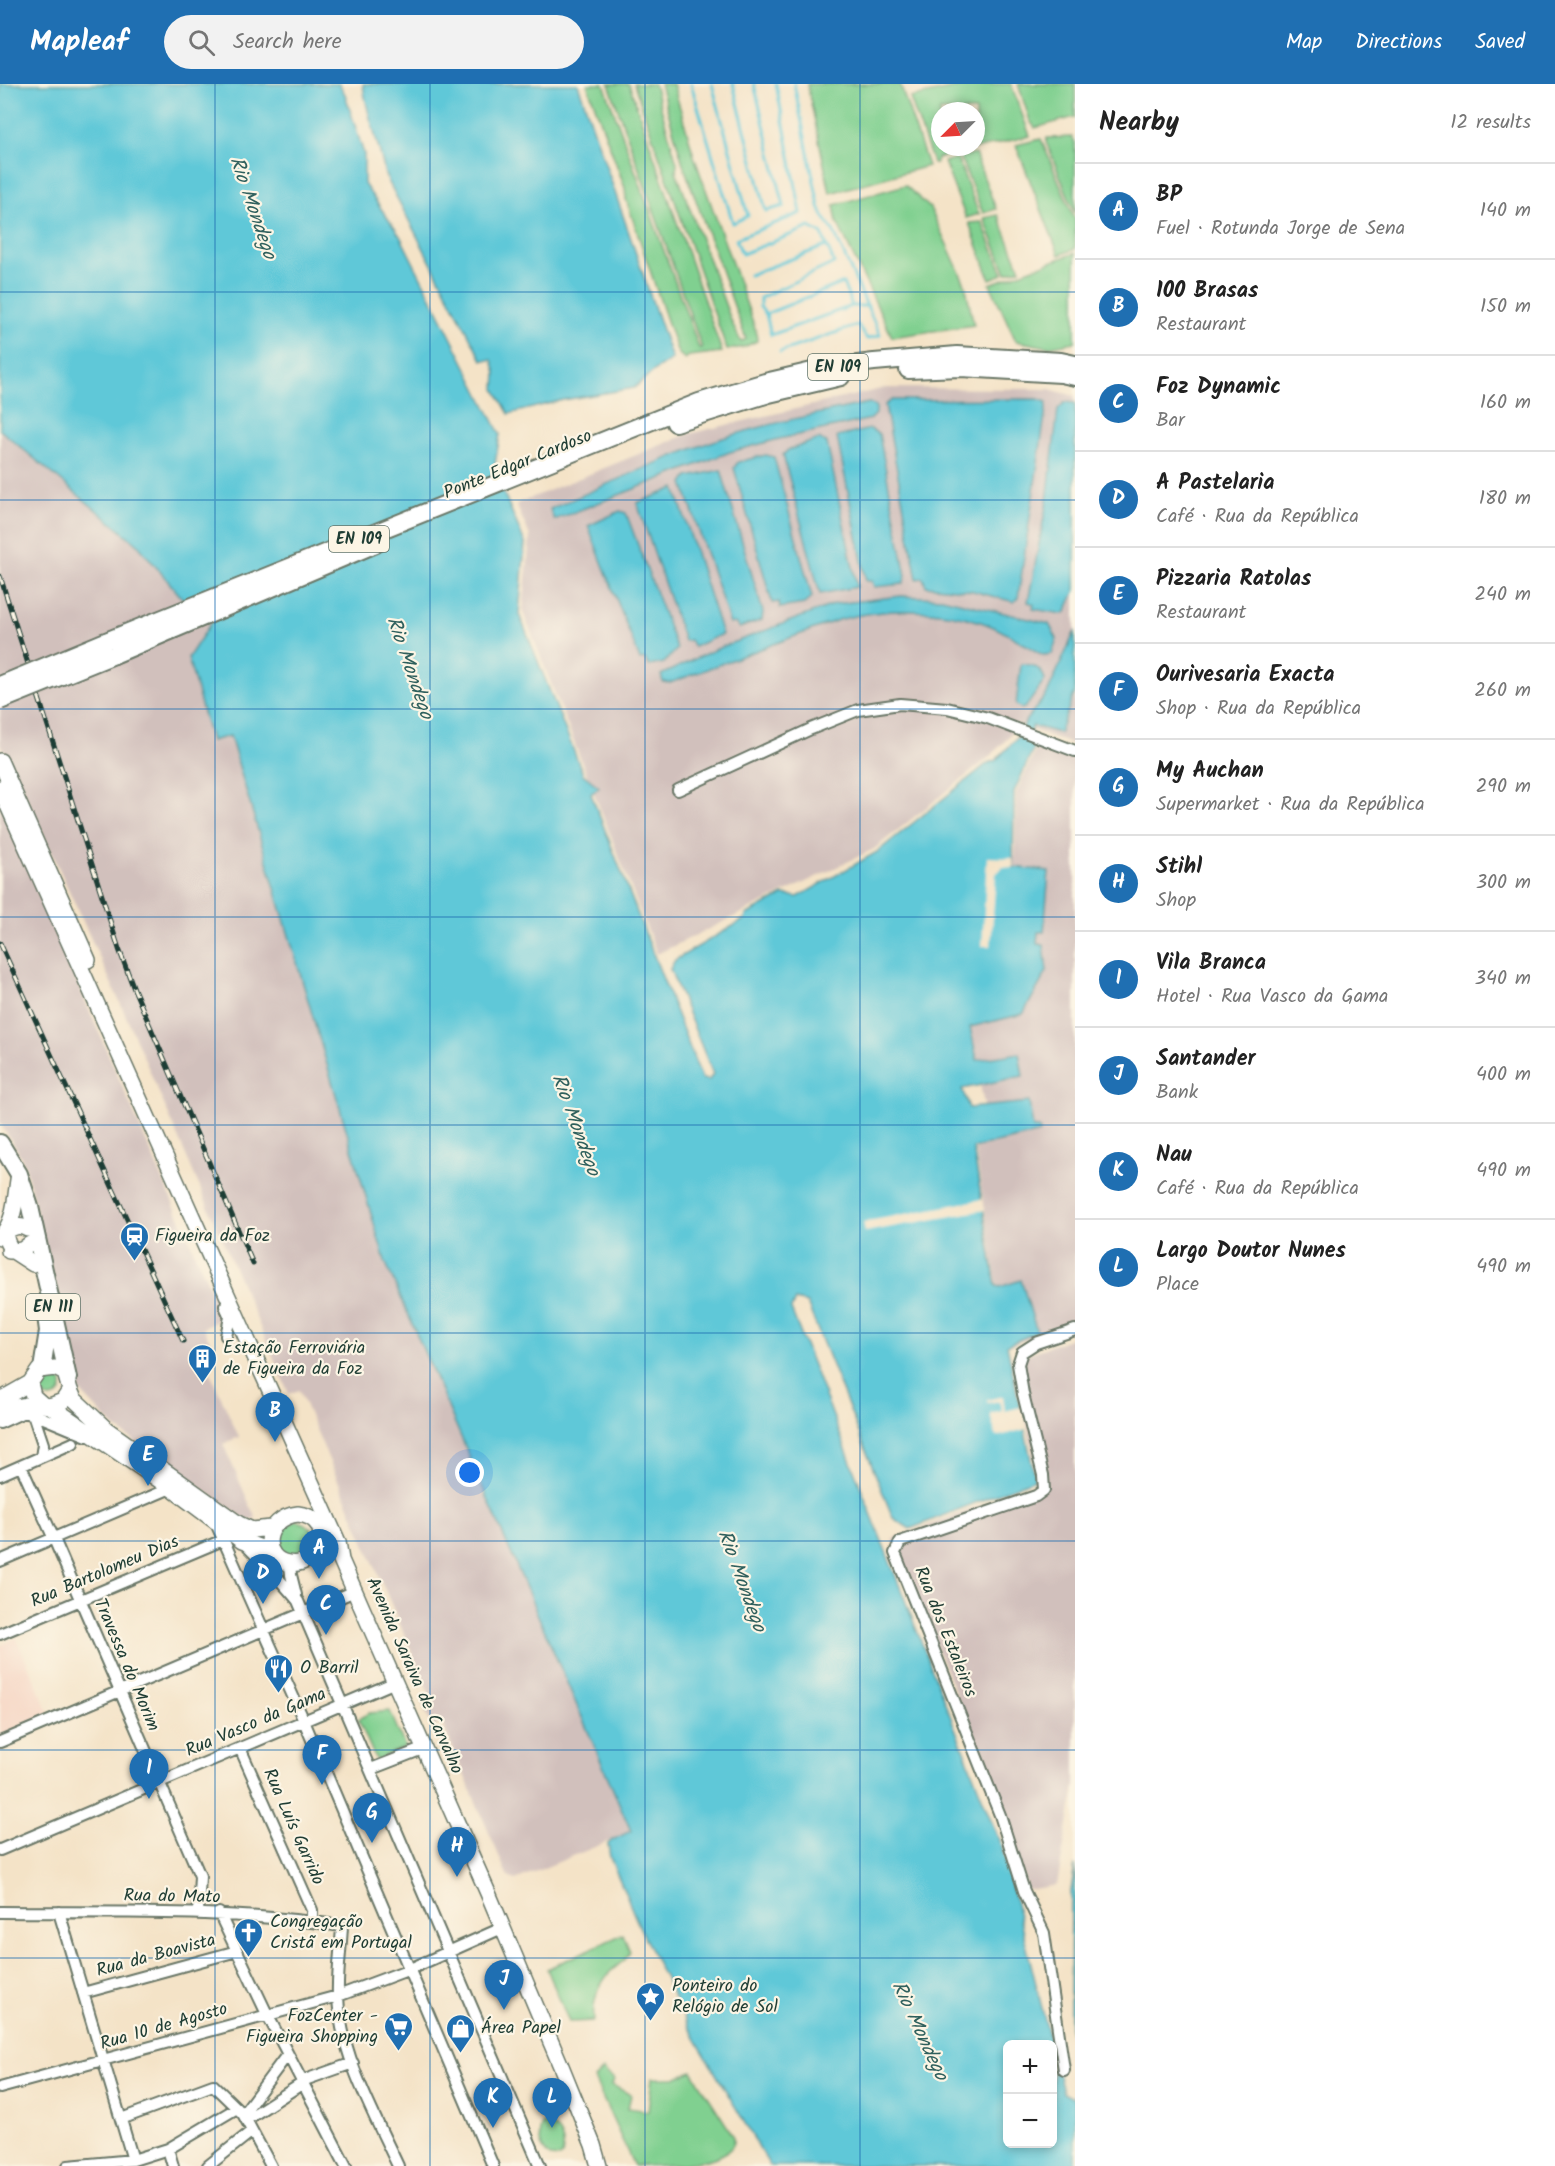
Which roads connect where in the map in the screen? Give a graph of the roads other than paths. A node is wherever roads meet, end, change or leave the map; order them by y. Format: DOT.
graph roads {
  1 [pos="1075,364"];
  2 [pos="1075,376"];
  3 [pos="0,684"];
  4 [pos="0,701"];
  5 [pos="1075,751"];
  6 [pos="0,761"];
  7 [pos="5,785"];
  8 [pos="678,790"];
  9 [pos="0,1143"];
  10 [pos="19,1174"];
  11 [pos="187,1204"];
  12 [pos="3,1234"];
  13 [pos="31,1237"];
  14 [pos="7,1252"];
  15 [pos="33,1264"];
  16 [pos="1075,1330"];
  17 [pos="226,1336"];
  18 [pos="42,1369"];
  19 [pos="30,1383"];
  20 [pos="69,1384"];
  21 [pos="0,1400"];
  22 [pos="41,1408"];
  23 [pos="0,1413"];
  24 [pos="0,1423"];
  25 [pos="73,1443"];
  26 [pos="41,1457"];
  27 [pos="21,1466"];
  28 [pos="0,1475"];
  29 [pos="312,1486"];
  30 [pos="171,1488"];
  31 [pos="298,1514"];
  32 [pos="214,1521"];
  33 [pos="318,1526"];
  34 [pos="271,1528"];
  35 [pos="54,1539"];
  36 [pos="223,1540"];
  37 [pos="242,1541"];
  38 [pos="317,1551"];
  39 [pos="280,1558"];
  40 [pos="341,1560"];
  41 [pos="0,1561"];
  42 [pos="284,1583"];
  43 [pos="355,1591"];
  44 [pos="80,1599"];
  45 [pos="298,1601"];
  46 [pos="303,1612"];
  47 [pos="263,1629"];
  48 [pos="0,1634"];
  49 [pos="393,1683"];
  50 [pos="119,1691"];
  51 [pos="342,1705"];
  52 [pos="304,1721"];
  53 [pos="0,1742"];
  54 [pos="240,1748"];
  55 [pos="425,1748"];
  56 [pos="371,1770"];
  57 [pos="159,1782"];
  58 [pos="0,1850"];
  59 [pos="2,1909"];
  60 [pos="59,1912"];
  61 [pos="198,1913"];
  62 [pos="219,1913"];
  63 [pos="312,1921"];
  64 [pos="502,1928"];
  65 [pos="448,1950"];
  66 [pos="237,1951"];
  67 [pos="410,1969"];
  68 [pos="83,1992"];
  69 [pos="338,1996"];
  70 [pos="267,2014"];
  71 [pos="287,2055"];
  72 [pos="104,2061"];
  73 [pos="353,2063"];
  74 [pos="1064,2070"];
  75 [pos="303,2082"];
  76 [pos="0,2088"];
  77 [pos="242,2114"];
  78 [pos="121,2119"];
  79 [pos="252,2131"];
  80 [pos="168,2149"];
  81 [pos="133,2160"];
  82 [pos="212,2165"];
  83 [pos="68,2166"];
  84 [pos="173,2166"];
  85 [pos="271,2166"];
  86 [pos="346,2166"];
  87 [pos="398,2166"];
  88 [pos="493,2166"];
  89 [pos="540,2166"];
  90 [pos="599,2166"];
  1 -- 3 [label="main road, Ponte Edgar Cardoso / EN 109, bridge"];
  2 -- 4 [label="main road, Ponte Edgar Cardoso / EN 109, bridge"];
  5 -- 8 [label="street"];
  6 -- 7 [label="main road, Avenida Saraiva de Carvalho"];
  7 -- 11 [label="main road, Avenida Saraiva de Carvalho"];
  9 -- 10 [label="main road, EN 111"];
  10 -- 12 [label="main road"];
  10 -- 13 [label="main road, EN 111"];
  11 -- 17 [label="street"];
  11 -- 29 [label="main road, Avenida Saraiva de Carvalho"];
  12 -- 13 [label="main road"];
  12 -- 14 [label="main road"];
  13 -- 14 [label="main road"];
  13 -- 15 [label="main road, EN 111"];
  13 -- 20 [label="main road, EN 111"];
  14 -- 15 [label="main road"];
  15 -- 18 [label="main road, EN 111"];
  16 -- 74 [label="street, Rua dos Estaleiros"];
  18 -- 19 [label="main road"];
  18 -- 20 [label="main road"];
  19 -- 21 [label="main road"];
  19 -- 22 [label="main road"];
  20 -- 22 [label="main road"];
  20 -- 34 [label="main road"];
  22 -- 23 [label="main road"];
  22 -- 24 [label="street"];
  22 -- 26 [label="street"];
  22 -- 30 [label="main road"];
  25 -- 26 [label="street"];
  26 -- 27 [label="street"];
  27 -- 28 [label="street"];
  27 -- 35 [label="street, Travessa do Morim"];
  29 -- 31 [label="main road"];
  29 -- 33 [label="main road"];
  29 -- 40 [label="main road, Avenida Saraiva de Carvalho"];
  30 -- 32 [label="main road"];
  30 -- 35 [label="street"];
  31 -- 33 [label="main road"];
  31 -- 34 [label="main road"];
  32 -- 36 [label="street"];
  32 -- 37 [label="main road"];
  33 -- 38 [label="main road"];
  33 -- 40 [label="main road"];
  34 -- 39 [label="main road"];
  35 -- 41 [label="street"];
  35 -- 44 [label="street, Travessa do Morim"];
  36 -- 44 [label="street, Rua Bartolomeu Dias"];
  36 -- 47 [label="street"];
  37 -- 39 [label="main road"];
  37 -- 42 [label="street"];
  38 -- 39 [label="main road"];
  38 -- 40 [label="main road"];
  39 -- 42 [label="street"];
  39 -- 45 [label="street"];
  40 -- 43 [label="main road, Avenida Saraiva de Carvalho"];
  42 -- 45 [label="street"];
  43 -- 46 [label="street"];
  43 -- 49 [label="main road, Avenida Saraiva de Carvalho"];
  44 -- 48 [label="street, Rua Bartolomeu Dias"];
  44 -- 50 [label="street, Travessa do Morim"];
  45 -- 46 [label="street"];
  46 -- 47 [label="street"];
  46 -- 51 [label="street"];
  47 -- 50 [label="street"];
  47 -- 52 [label="street"];
  49 -- 51 [label="street, Rua Vasco da Gama"];
  49 -- 55 [label="main road, Avenida Saraiva de Carvalho"];
  50 -- 53 [label="street"];
  50 -- 57 [label="street, Travessa do Morim"];
  51 -- 52 [label="street, Rua Vasco da Gama"];
  51 -- 56 [label="street"];
  52 -- 54 [label="street, Rua Vasco da Gama"];
  52 -- 67 [label="street"];
  54 -- 57 [label="street, Rua Vasco da Gama"];
  54 -- 63 [label="street, Rua Luís Garrido"];
  55 -- 56 [label="street"];
  55 -- 64 [label="main road, Avenida Saraiva de Carvalho"];
  56 -- 65 [label="street"];
  57 -- 58 [label="street, Rua Vasco da Gama"];
  57 -- 61 [label="street, Travessa do Morim"];
  59 -- 60 [label="street, Rua do Mato"];
  60 -- 61 [label="street, Rua do Mato"];
  60 -- 68 [label="street"];
  61 -- 62 [label="street, Rua do Mato"];
  62 -- 63 [label="street, Rua do Mato"];
  62 -- 66 [label="street"];
  63 -- 69 [label="street, Rua do Mato"];
  64 -- 65 [label="street, Rua 10 de Agosto"];
  64 -- 90 [label="main road, Avenida Saraiva de Carvalho"];
  65 -- 67 [label="street, Rua 10 de Agosto"];
  65 -- 89 [label="street"];
  66 -- 68 [label="street, Rua da Boavista"];
  66 -- 70 [label="street"];
  67 -- 69 [label="street, Rua 10 de Agosto"];
  67 -- 88 [label="street"];
  68 -- 72 [label="street"];
  69 -- 70 [label="street, Rua 10 de Agosto"];
  69 -- 73 [label="street"];
  70 -- 71 [label="street"];
  70 -- 72 [label="street, Rua 10 de Agosto"];
  71 -- 75 [label="street"];
  71 -- 77 [label="street"];
  72 -- 76 [label="street, Rua 10 de Agosto"];
  72 -- 78 [label="street"];
  73 -- 75 [label="street"];
  73 -- 87 [label="street"];
  75 -- 77 [label="street"];
  75 -- 86 [label="street"];
  77 -- 78 [label="street"];
  77 -- 79 [label="street"];
  77 -- 80 [label="street"];
  78 -- 81 [label="street"];
  79 -- 82 [label="street"];
  79 -- 85 [label="street"];
  80 -- 81 [label="street"];
  80 -- 84 [label="street"];
  81 -- 83 [label="street"];
}
